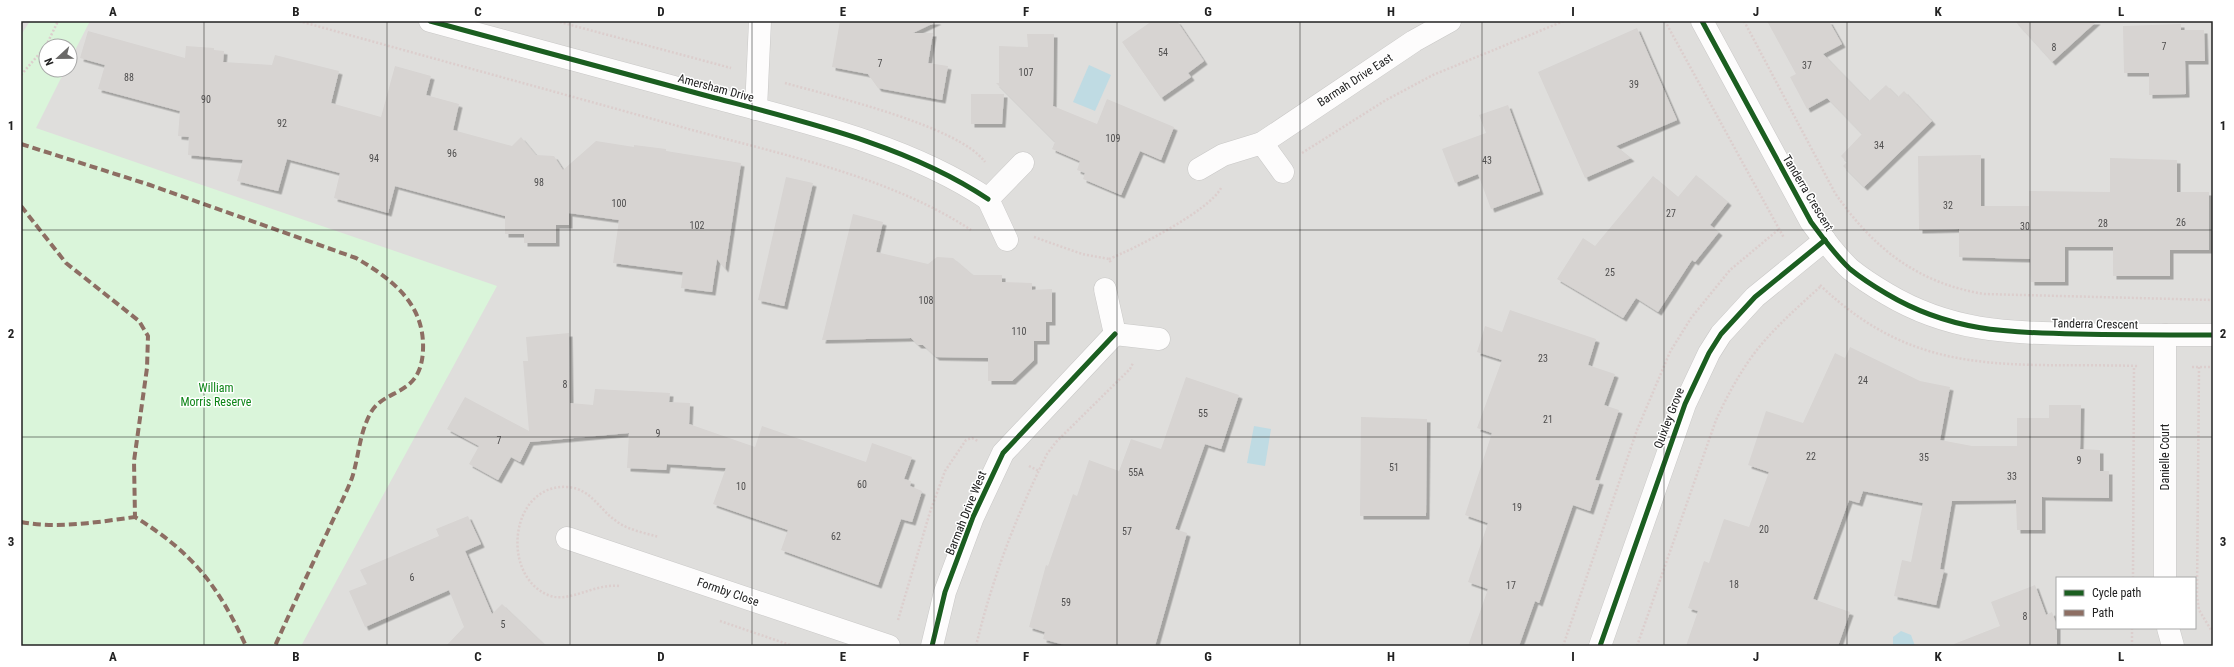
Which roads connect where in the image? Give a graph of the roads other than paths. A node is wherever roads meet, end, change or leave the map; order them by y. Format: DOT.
graph roads {
  1 [pos="430,21"];
  2 [pos="760,21"];
  3 [pos="1450,21"];
  4 [pos="1702,21"];
  5 [pos="756,109"];
  6 [pos="1262,142"];
  7 [pos="1023,163"];
  8 [pos="1199,169"];
  9 [pos="1281,170"];
  10 [pos="988,199"];
  11 [pos="1007,240"];
  12 [pos="1825,240"];
  13 [pos="1105,289"];
  14 [pos="1115,334"];
  15 [pos="2165,335"];
  16 [pos="2213,335"];
  17 [pos="1159,339"];
  18 [pos="567,538"];
  19 [pos="2164,577"];
  20 [pos="2168,629"];
  21 [pos="889,646"];
  22 [pos="932,646"];
  23 [pos="1600,646"];
  24 [pos="2173,646"];
  1 -- 5 [label="street, Amersham Drive"];
  2 -- 5 [label="street"];
  3 -- 6 [label="street, Barmah Drive East"];
  4 -- 12 [label="street, Tanderra Crescent"];
  5 -- 10 [label="street, Amersham Drive"];
  6 -- 8 [label="street, Barmah Drive East"];
  6 -- 9 [label="street"];
  7 -- 10 [label="street"];
  10 -- 11 [label="street"];
  12 -- 15 [label="street, Tanderra Crescent"];
  12 -- 23 [label="street, Quixley Grove"];
  13 -- 14 [label="street"];
  14 -- 17 [label="street"];
  14 -- 22 [label="street, Barmah Drive West"];
  15 -- 16 [label="street, Tanderra Crescent"];
  15 -- 19 [label="street, Danielle Court"];
  18 -- 21 [label="street, Formby Close"];
  20 -- 24 [label="street"];
}
